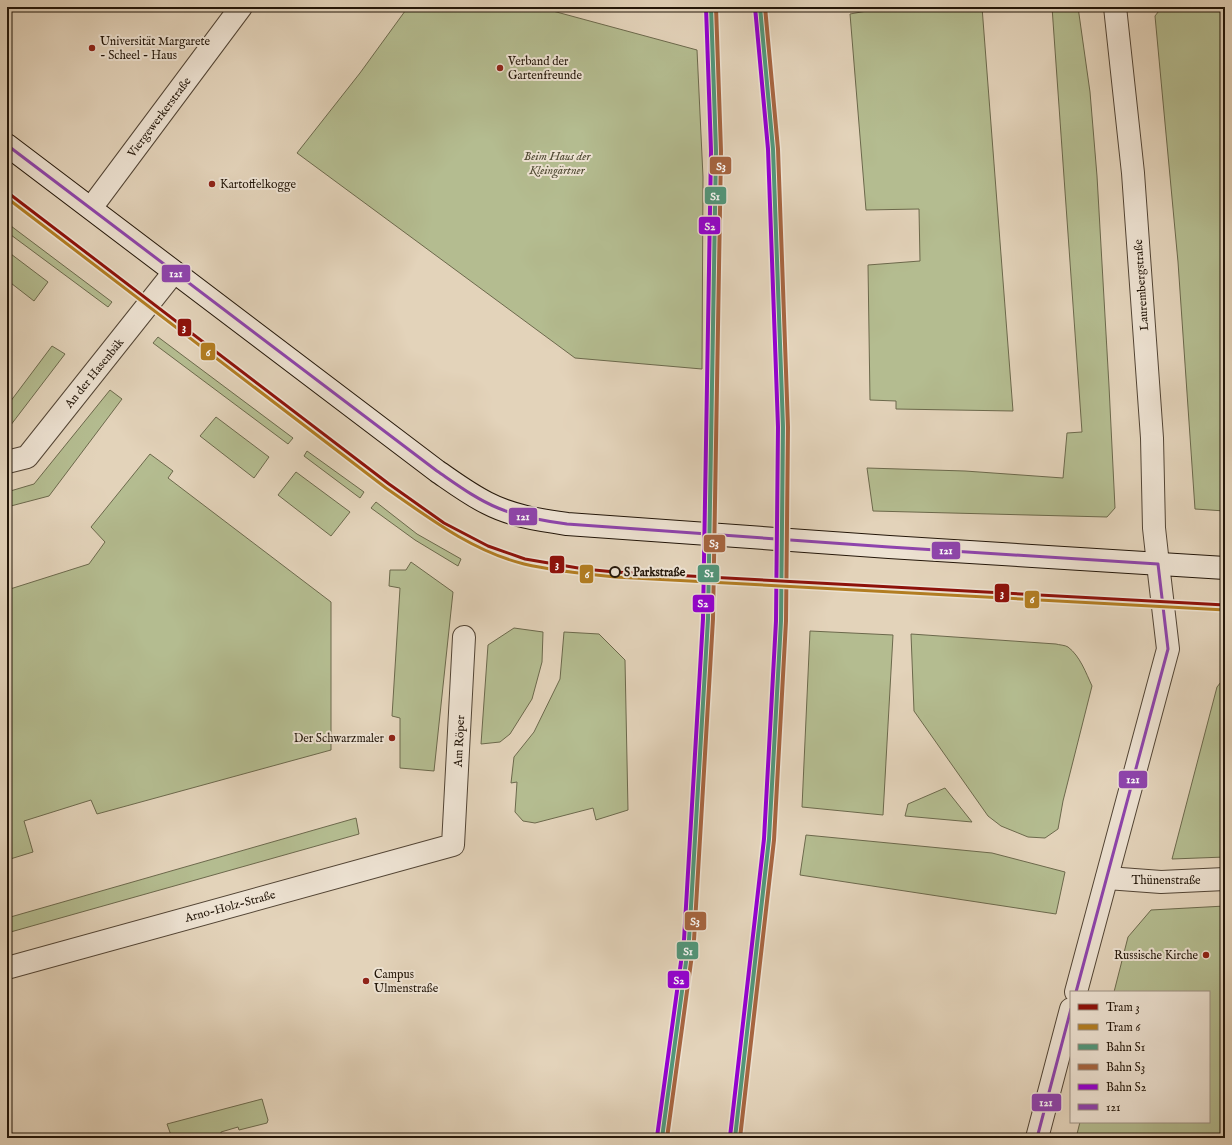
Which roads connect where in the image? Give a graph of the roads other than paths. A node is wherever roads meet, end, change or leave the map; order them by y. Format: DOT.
graph roads {
  1 [pos="241,7"];
  2 [pos="1115,7"];
  3 [pos="7,145"];
  4 [pos="91,208"];
  5 [pos="174,272"];
  6 [pos="7,462"];
  7 [pos="1158,564"];
  8 [pos="1225,568"];
  9 [pos="464,637"];
  10 [pos="453,845"];
  11 [pos="1107,878"];
  12 [pos="1225,879"];
  13 [pos="7,968"];
  14 [pos="1076,991"];
  15 [pos="1070,1013"];
  16 [pos="1037,1138"];
  1 -- 4 [label="street, Viergewerkerstraße"];
  2 -- 7 [label="street, Laurembergstraße"];
  3 -- 4 [label="street"];
  4 -- 5 [label="street"];
  5 -- 6 [label="street, An der Hasenbäk"];
  5 -- 7 [label="street"];
  7 -- 8 [label="street"];
  7 -- 11 [label="street, Laurembergstraße"];
  9 -- 10 [label="street, Am Röper"];
  10 -- 13 [label="street, Arno-Holz-Straße"];
  11 -- 12 [label="street, Thünenstraße"];
  11 -- 14 [label="street, Laurembergstraße"];
  15 -- 16 [label="street"];
}
